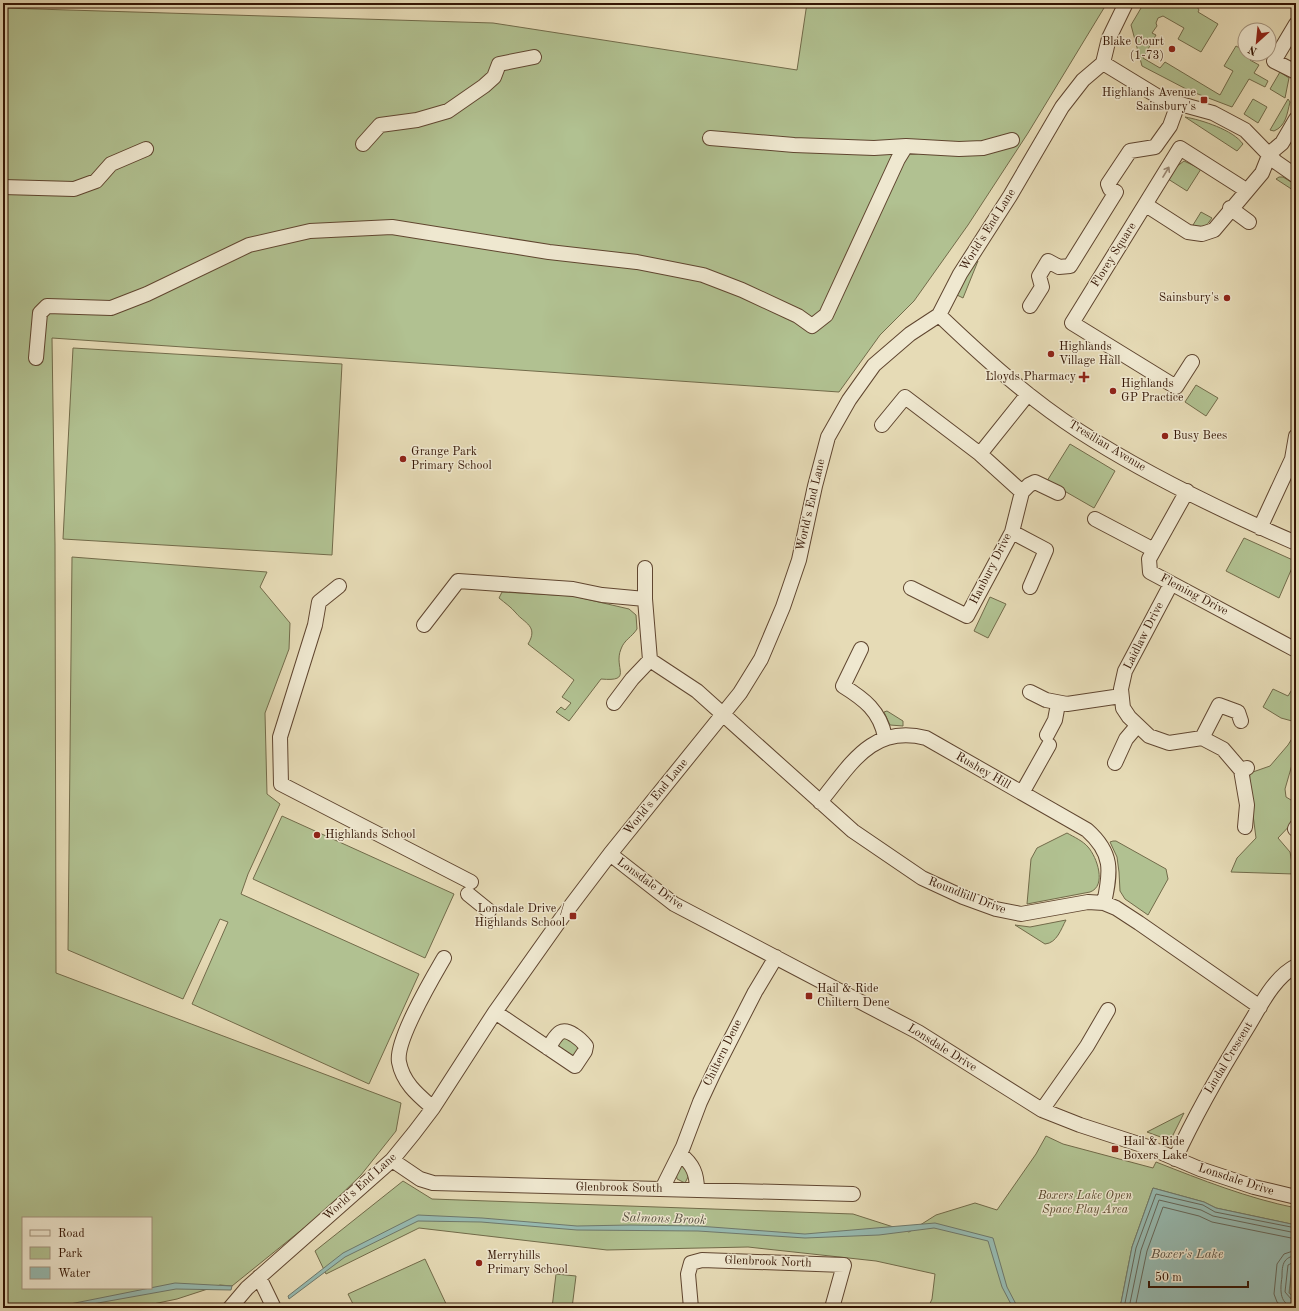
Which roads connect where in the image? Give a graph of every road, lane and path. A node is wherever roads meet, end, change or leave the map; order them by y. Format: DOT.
graph roads {
  1 [pos="1126,3"];
  2 [pos="1296,24"];
  3 [pos="534,58"];
  4 [pos="1104,63"];
  5 [pos="1296,72"];
  6 [pos="1178,104"];
  7 [pos="1296,119"];
  8 [pos="710,138"];
  9 [pos="1012,140"];
  10 [pos="363,144"];
  11 [pos="906,146"];
  12 [pos="146,149"];
  13 [pos="1270,154"];
  14 [pos="1296,176"];
  15 [pos="3,187"];
  16 [pos="1246,190"];
  17 [pos="1146,205"];
  18 [pos="1230,208"];
  19 [pos="1249,222"];
  20 [pos="1030,306"];
  21 [pos="939,315"];
  22 [pos="36,358"];
  23 [pos="1192,362"];
  24 [pos="1028,394"];
  25 [pos="882,425"];
  26 [pos="1296,436"];
  27 [pos="980,454"];
  28 [pos="1294,460"];
  29 [pos="1187,491"];
  30 [pos="1022,492"];
  31 [pos="1058,493"];
  32 [pos="1095,519"];
  33 [pos="1260,528"];
  34 [pos="1012,532"];
  35 [pos="1296,543"];
  36 [pos="1154,550"];
  37 [pos="645,568"];
  38 [pos="1171,584"];
  39 [pos="339,586"];
  40 [pos="1030,587"];
  41 [pos="911,588"];
  42 [pos="645,599"];
  43 [pos="424,625"];
  44 [pos="861,649"];
  45 [pos="1296,650"];
  46 [pos="650,660"];
  47 [pos="1030,692"];
  48 [pos="1121,696"];
  49 [pos="614,703"];
  50 [pos="1058,704"];
  51 [pos="724,714"];
  52 [pos="1242,721"];
  53 [pos="1137,726"];
  54 [pos="885,737"];
  55 [pos="1202,738"];
  56 [pos="1115,763"];
  57 [pos="1022,793"];
  58 [pos="820,802"];
  59 [pos="1245,827"];
  60 [pos="610,854"];
  61 [pos="1104,903"];
  62 [pos="489,911"];
  63 [pos="776,957"];
  64 [pos="444,958"];
  65 [pos="1296,966"];
  66 [pos="1260,1007"];
  67 [pos="1108,1010"];
  68 [pos="495,1012"];
  69 [pos="548,1048"];
  70 [pos="433,1108"];
  71 [pos="1042,1110"];
  72 [pos="680,1154"];
  73 [pos="1175,1158"];
  74 [pos="392,1160"];
  75 [pos="662,1189"];
  76 [pos="697,1190"];
  77 [pos="853,1194"];
  78 [pos="1296,1197"];
  79 [pos="259,1277"];
  80 [pos="230,1308"];
  81 [pos="274,1308"];
  82 [pos="691,1308"];
  83 [pos="832,1308"];
  1 -- 4 [label="street"];
  2 -- 5 [label="street"];
  3 -- 10 [label="street"];
  4 -- 6 [label="street"];
  4 -- 21 [label="street, World's End Lane"];
  6 -- 13 [label="street"];
  6 -- 20 [label="street"];
  7 -- 13 [label="street"];
  8 -- 11 [label="street"];
  9 -- 11 [label="street"];
  11 -- 22 [label="street"];
  12 -- 15 [label="street"];
  13 -- 14 [label="street"];
  13 -- 16 [label="street"];
  17 -- 16 [label="street, one-way"];
  16 -- 18 [label="street"];
  17 -- 18 [label="street"];
  17 -- 23 [label="street, Florey Square"];
  18 -- 19 [label="street"];
  21 -- 24 [label="street, Tresilian Avenue"];
  21 -- 51 [label="street, World's End Lane"];
  24 -- 27 [label="street"];
  24 -- 29 [label="street, Tresilian Avenue"];
  25 -- 27 [label="street"];
  26 -- 28 [label="street"];
  27 -- 30 [label="street"];
  28 -- 33 [label="street"];
  29 -- 33 [label="street, Tresilian Avenue"];
  29 -- 36 [label="street, Fleming Drive"];
  30 -- 31 [label="street"];
  30 -- 34 [label="street, Hanbury Drive"];
  32 -- 36 [label="street"];
  33 -- 35 [label="street, Tresilian Avenue"];
  34 -- 40 [label="street"];
  34 -- 41 [label="street, Hanbury Drive"];
  36 -- 38 [label="street, Fleming Drive"];
  37 -- 42 [label="street"];
  38 -- 45 [label="street, Fleming Drive"];
  38 -- 48 [label="street, Laidlaw Drive"];
  39 -- 62 [label="street"];
  42 -- 43 [label="street"];
  42 -- 46 [label="street"];
  44 -- 54 [label="street"];
  46 -- 49 [label="street"];
  46 -- 51 [label="street, Roundhill Drive"];
  47 -- 50 [label="street"];
  48 -- 50 [label="street"];
  48 -- 53 [label="street, Laidlaw Drive"];
  50 -- 57 [label="street"];
  51 -- 58 [label="street, Roundhill Drive"];
  51 -- 60 [label="street, World's End Lane"];
  52 -- 55 [label="street"];
  53 -- 55 [label="street, Laidlaw Drive"];
  53 -- 56 [label="street"];
  54 -- 57 [label="street, Rushey Hill"];
  54 -- 58 [label="street, Rushey Hill"];
  55 -- 59 [label="street"];
  57 -- 61 [label="street, Rushey Hill"];
  58 -- 61 [label="street, Roundhill Drive"];
  60 -- 63 [label="street, Lonsdale Drive"];
  60 -- 68 [label="street, World's End Lane"];
  61 -- 66 [label="street, Roundhill Drive"];
  63 -- 71 [label="street, Lonsdale Drive"];
  63 -- 72 [label="street, Chiltern Dene"];
  64 -- 70 [label="street"];
  65 -- 66 [label="street, Lindal Crescent"];
  66 -- 73 [label="street, Lindal Crescent"];
  67 -- 71 [label="street"];
  68 -- 69 [label="street"];
  68 -- 70 [label="street, World's End Lane"];
  70 -- 74 [label="street, World's End Lane"];
  71 -- 73 [label="street, Lonsdale Drive"];
  72 -- 75 [label="street, Chiltern Dene"];
  72 -- 76 [label="street"];
  73 -- 78 [label="street, Lonsdale Drive"];
  74 -- 75 [label="street, Glenbrook South"];
  74 -- 79 [label="street, World's End Lane"];
  75 -- 76 [label="street, Glenbrook South"];
  76 -- 77 [label="street, Glenbrook South"];
  79 -- 80 [label="street, World's End Lane"];
  79 -- 81 [label="street"];
  82 -- 83 [label="street, Glenbrook North"];
}
